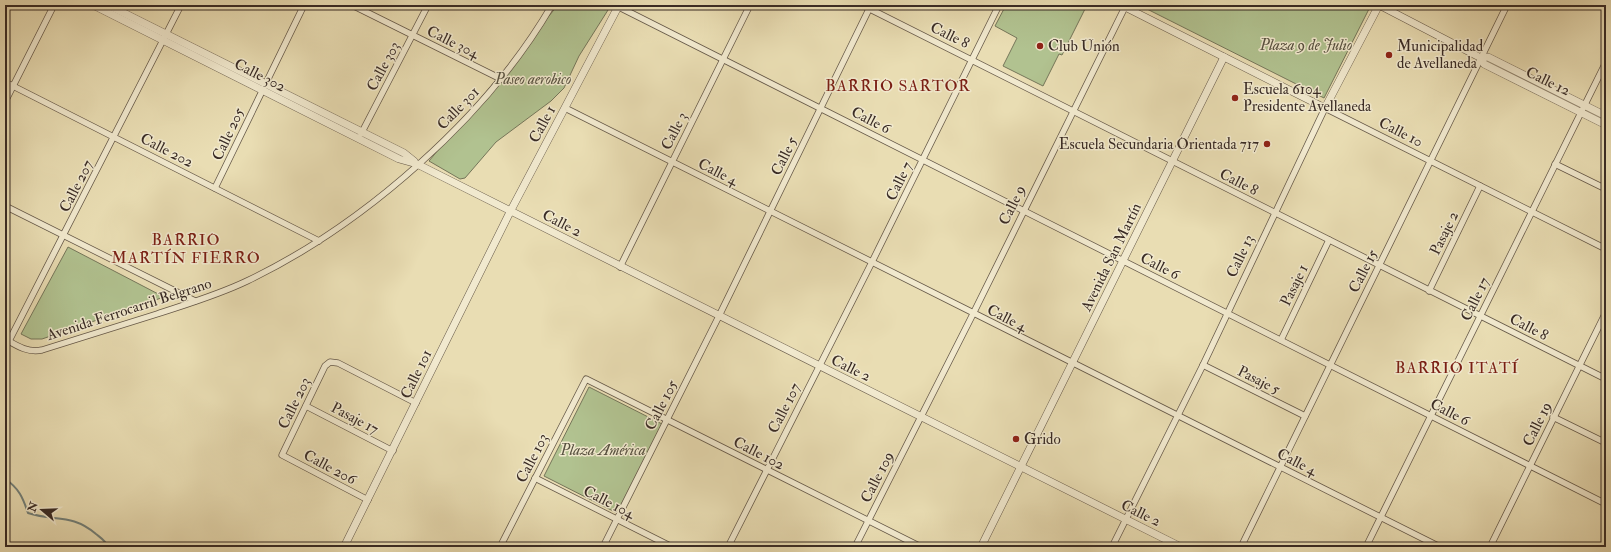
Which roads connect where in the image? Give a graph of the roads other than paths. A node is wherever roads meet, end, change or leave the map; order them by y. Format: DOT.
graph roads {
  1 [pos="54,5"];
  2 [pos="93,5"];
  3 [pos="108,5"];
  4 [pos="181,5"];
  5 [pos="304,5"];
  6 [pos="352,5"];
  7 [pos="428,5"];
  8 [pos="552,5"];
  9 [pos="617,5"];
  10 [pos="750,5"];
  11 [pos="862,5"];
  12 [pos="998,5"];
  13 [pos="1379,5"];
  14 [pos="1507,5"];
  15 [pos="1124,6"];
  16 [pos="870,7"];
  17 [pos="413,36"];
  18 [pos="165,37"];
  19 [pos="1224,57"];
  20 [pos="1481,58"];
  21 [pos="724,59"];
  22 [pos="971,59"];
  23 [pos="1606,62"];
  24 [pos="502,80"];
  25 [pos="5,82"];
  26 [pos="13,86"];
  27 [pos="263,86"];
  28 [pos="5,102"];
  29 [pos="565,108"];
  30 [pos="821,108"];
  31 [pos="1325,108"];
  32 [pos="1583,109"];
  33 [pos="1073,111"];
  34 [pos="1606,116"];
  35 [pos="1606,125"];
  36 [pos="360,136"];
  37 [pos="115,137"];
  38 [pos="923,160"];
  39 [pos="1430,161"];
  40 [pos="672,162"];
  41 [pos="1173,162"];
  42 [pos="417,164"];
  43 [pos="1555,164"];
  44 [pos="1480,186"];
  45 [pos="215,188"];
  46 [pos="1606,189"];
  47 [pos="5,206"];
  48 [pos="1024,210"];
  49 [pos="770,211"];
  50 [pos="1530,211"];
  51 [pos="510,212"];
  52 [pos="1275,213"];
  53 [pos="64,235"];
  54 [pos="1329,240"];
  55 [pos="318,241"];
  56 [pos="1606,249"];
  57 [pos="1123,261"];
  58 [pos="872,262"];
  59 [pos="1380,266"];
  60 [pos="620,267"];
  61 [pos="1429,291"];
  62 [pos="196,301"];
  63 [pos="1606,312"];
  64 [pos="1228,313"];
  65 [pos="973,314"];
  66 [pos="719,316"];
  67 [pos="1481,316"];
  68 [pos="7,340"];
  69 [pos="1281,340"];
  70 [pos="1072,364"];
  71 [pos="1330,364"];
  72 [pos="1203,365"];
  73 [pos="819,366"];
  74 [pos="1580,366"];
  75 [pos="586,379"];
  76 [pos="1606,379"];
  77 [pos="416,403"];
  78 [pos="306,406"];
  79 [pos="1178,416"];
  80 [pos="1305,416"];
  81 [pos="1431,416"];
  82 [pos="921,417"];
  83 [pos="1553,418"];
  84 [pos="667,420"];
  85 [pos="1606,443"];
  86 [pos="393,451"];
  87 [pos="282,455"];
  88 [pos="1530,466"];
  89 [pos="1279,467"];
  90 [pos="1021,468"];
  91 [pos="766,470"];
  92 [pos="535,478"];
  93 [pos="368,500"];
  94 [pos="1606,504"];
  95 [pos="1380,517"];
  96 [pos="617,519"];
  97 [pos="1126,519"];
  98 [pos="868,521"];
  99 [pos="344,547"];
  100 [pos="500,547"];
  101 [pos="603,547"];
  102 [pos="672,547"];
  103 [pos="728,547"];
  104 [pos="855,547"];
  105 [pos="921,547"];
  106 [pos="982,547"];
  107 [pos="1112,547"];
  108 [pos="1181,547"];
  109 [pos="1241,547"];
  110 [pos="1366,547"];
  111 [pos="1440,547"];
  112 [pos="1490,547"];
  1 -- 26 [label="street"];
  2 -- 18 [label="street, Calle 302"];
  3 -- 18 [label="street, Calle 302"];
  4 -- 18 [label="street, Calle 207"];
  5 -- 27 [label="street, Calle 205"];
  6 -- 17 [label="street, Calle 304"];
  7 -- 17 [label="street, Calle 303"];
  8 -- 24 [label="street, Calle 301"];
  9 -- 21 [label="street, Calle 6"];
  9 -- 29 [label="street, Calle 1"];
  10 -- 21 [label="street, Calle 3"];
  11 -- 16 [label="street, Calle 8"];
  12 -- 22 [label="street, Calle 7"];
  13 -- 20 [label="street, Calle 12"];
  13 -- 31 [label="street, Calle 13"];
  14 -- 20 [label="street, Calle 15"];
  15 -- 19 [label="street, Calle 10"];
  15 -- 33 [label="street, Calle 9"];
  16 -- 22 [label="street, Calle 8"];
  16 -- 30 [label="street, Calle 5"];
  17 -- 24 [label="street, Calle 304"];
  17 -- 36 [label="street, Calle 303"];
  18 -- 27 [label="street, Calle 302"];
  18 -- 37 [label="street, Calle 207"];
  19 -- 31 [label="street, Calle 10"];
  19 -- 41 [label="street, Avenida San Martín"];
  20 -- 32 [label="street, Calle 12"];
  20 -- 39 [label="street, Calle 15"];
  21 -- 30 [label="street, Calle 6"];
  21 -- 40 [label="street, Calle 3"];
  22 -- 33 [label="street, Calle 8"];
  22 -- 38 [label="street, Calle 7"];
  23 -- 32 [label="street, Calle 17"];
  24 -- 42 [label="street, Calle 301"];
  25 -- 26 [label="street, Calle 202"];
  26 -- 28 [label="street"];
  26 -- 37 [label="street, Calle 202"];
  27 -- 36 [label="street, Calle 302"];
  27 -- 45 [label="street, Calle 205"];
  29 -- 40 [label="street, Calle 4"];
  29 -- 51 [label="street, Calle 1"];
  30 -- 38 [label="street, Calle 6"];
  30 -- 49 [label="street, Calle 5"];
  31 -- 39 [label="street, Calle 10"];
  31 -- 52 [label="street, Calle 13"];
  32 -- 34 [label="street, Calle 12"];
  32 -- 35 [label="street, Calle 12"];
  32 -- 43 [label="street, Calle 17"];
  33 -- 41 [label="street, Calle 8"];
  33 -- 48 [label="street, Calle 9"];
  36 -- 42 [label="street, Calle 302"];
  37 -- 45 [label="street, Calle 202"];
  37 -- 53 [label="street, Calle 207"];
  38 -- 48 [label="street, Calle 6"];
  38 -- 58 [label="street, Calle 7"];
  39 -- 44 [label="street, Calle 10"];
  39 -- 59 [label="street, Calle 15"];
  40 -- 49 [label="street, Calle 4"];
  40 -- 60 [label="street, Calle 3"];
  41 -- 52 [label="street, Calle 8"];
  41 -- 57 [label="street, Avenida San Martín"];
  42 -- 51 [label="street, Calle 302"];
  42 -- 55 [label="street, Avenida Ferrocarril Belgrano"];
  43 -- 46 [label="street"];
  43 -- 50 [label="street, Calle 17"];
  44 -- 50 [label="street, Calle 10"];
  44 -- 61 [label="street, Pasaje 2"];
  45 -- 55 [label="street, Calle 202"];
  47 -- 53 [label="street"];
  48 -- 57 [label="street, Calle 6"];
  48 -- 65 [label="street, Calle 9"];
  49 -- 58 [label="street, Calle 4"];
  49 -- 66 [label="street, Calle 5"];
  50 -- 56 [label="street, Calle 10"];
  50 -- 67 [label="street, Calle 17"];
  51 -- 60 [label="street, Calle 2"];
  51 -- 77 [label="street, Calle 101"];
  52 -- 54 [label="street, Calle 8"];
  52 -- 64 [label="street, Calle 13"];
  53 -- 62 [label="street"];
  53 -- 68 [label="street, Calle 207"];
  54 -- 59 [label="street, Calle 8"];
  54 -- 69 [label="street, Pasaje 1"];
  55 -- 62 [label="street, Avenida Ferrocarril Belgrano"];
  57 -- 64 [label="street, Calle 6"];
  57 -- 70 [label="street, Avenida San Martín"];
  58 -- 65 [label="street, Calle 4"];
  58 -- 73 [label="street, Calle 7"];
  59 -- 61 [label="street, Calle 8"];
  59 -- 71 [label="street, Calle 15"];
  60 -- 66 [label="street, Calle 2"];
  61 -- 67 [label="street, Calle 8"];
  62 -- 68 [label="street, Avenida Ferrocarril Belgrano"];
  63 -- 74 [label="street, Calle 19"];
  64 -- 69 [label="street, Calle 6"];
  64 -- 72 [label="street, Calle 13"];
  65 -- 70 [label="street, Calle 4"];
  65 -- 82 [label="street, Calle 9"];
  66 -- 73 [label="street, Calle 2"];
  66 -- 84 [label="street, Calle 105"];
  67 -- 74 [label="street, Calle 8"];
  67 -- 81 [label="street, Calle 17"];
  69 -- 71 [label="street, Calle 6"];
  70 -- 79 [label="street, Calle 4"];
  70 -- 90 [label="street, Avenida San Martín"];
  71 -- 80 [label="street, Calle 15"];
  71 -- 81 [label="street, Calle 6"];
  72 -- 79 [label="street, Calle 13"];
  72 -- 80 [label="street, Pasaje 5"];
  73 -- 82 [label="street, Calle 2"];
  73 -- 91 [label="street, Calle 107"];
  74 -- 76 [label="street, Calle 8"];
  74 -- 83 [label="street, Calle 19"];
  75 -- 84 [label="street, Calle 102"];
  75 -- 92 [label="street, Calle 103"];
  77 -- 78 [label="street, Calle 203"];
  77 -- 86 [label="street, Calle 101"];
  78 -- 86 [label="street, Pasaje 17"];
  78 -- 87 [label="street, Calle 203"];
  79 -- 89 [label="street, Calle 4"];
  79 -- 97 [label="street, Calle 13"];
  80 -- 89 [label="street, Calle 15"];
  81 -- 88 [label="street, Calle 6"];
  81 -- 95 [label="street, Calle 17"];
  82 -- 90 [label="street, Calle 2"];
  82 -- 98 [label="street, Calle 109"];
  83 -- 85 [label="street"];
  83 -- 88 [label="street, Calle 19"];
  84 -- 91 [label="street, Calle 102"];
  84 -- 96 [label="street, Calle 105"];
  86 -- 93 [label="street, Calle 101"];
  87 -- 93 [label="street, Calle 206"];
  88 -- 94 [label="street, Calle 6"];
  88 -- 112 [label="street, Calle 19"];
  89 -- 95 [label="street, Calle 4"];
  89 -- 109 [label="street, Calle 15"];
  90 -- 97 [label="street, Calle 2"];
  90 -- 106 [label="street, Avenida San Martín"];
  91 -- 98 [label="street, Calle 102"];
  91 -- 103 [label="street, Calle 107"];
  92 -- 96 [label="street, Calle 104"];
  92 -- 100 [label="street, Calle 103"];
  93 -- 99 [label="street, Calle 101"];
  95 -- 110 [label="street, Calle 17"];
  95 -- 111 [label="street, Calle 4"];
  96 -- 101 [label="street, Calle 105"];
  96 -- 102 [label="street, Calle 104"];
  97 -- 107 [label="street, Calle 13"];
  97 -- 108 [label="street, Calle 2"];
  98 -- 104 [label="street, Calle 109"];
  98 -- 105 [label="street, Calle 102"];
}
